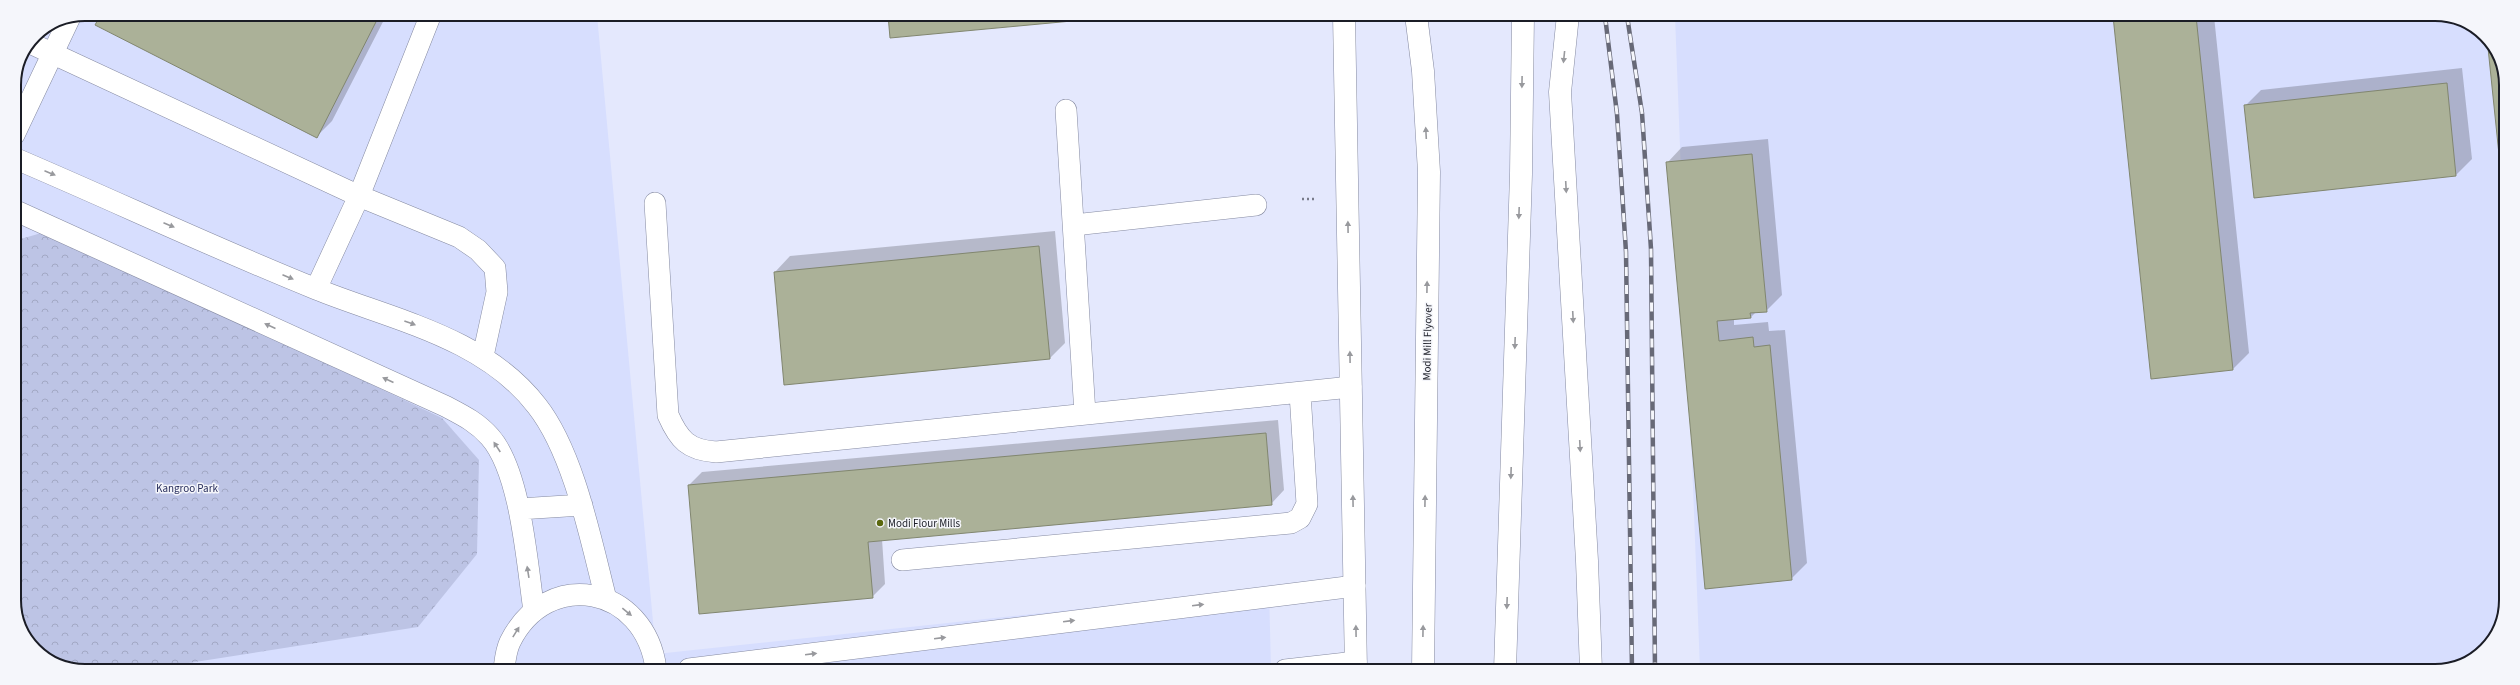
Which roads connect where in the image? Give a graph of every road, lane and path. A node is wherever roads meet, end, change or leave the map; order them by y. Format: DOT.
graph roads {
  1 [pos="428,21"];
  2 [pos="1344,21"];
  3 [pos="1417,21"];
  4 [pos="1523,21"];
  5 [pos="1567,21"];
  6 [pos="67,24"];
  7 [pos="35,46"];
  8 [pos="53,54"];
  9 [pos="1066,110"];
  10 [pos="21,120"];
  11 [pos="21,161"];
  12 [pos="360,196"];
  13 [pos="655,203"];
  14 [pos="1256,205"];
  15 [pos="21,213"];
  16 [pos="1074,225"];
  17 [pos="316,289"];
  18 [pos="482,356"];
  19 [pos="1351,387"];
  20 [pos="1300,393"];
  21 [pos="1085,414"];
  22 [pos="582,505"];
  23 [pos="519,508"];
  24 [pos="902,560"];
  25 [pos="1355,586"];
  26 [pos="606,599"];
  27 [pos="534,611"];
  28 [pos="505,664"];
  29 [pos="655,664"];
  30 [pos="729,664"];
  31 [pos="1356,664"];
  32 [pos="1423,664"];
  33 [pos="1505,664"];
  34 [pos="1590,664"];
  1 -- 12 [label="lane"];
  19 -- 2 [label="main road, one-way"];
  32 -- 3 [label="main road, Modi Mill Flyover, one-way"];
  4 -- 33 [label="main road, one-way"];
  5 -- 34 [label="main road, one-way"];
  6 -- 8 [label="lane"];
  7 -- 8 [label="lane"];
  8 -- 10 [label="lane"];
  8 -- 12 [label="lane"];
  9 -- 16 [label="lane"];
  11 -- 17 [label="lane, one-way"];
  12 -- 17 [label="lane"];
  12 -- 18 [label="lane"];
  13 -- 21 [label="lane"];
  14 -- 16 [label="lane"];
  23 -- 15 [label="lane, one-way"];
  16 -- 21 [label="lane"];
  17 -- 18 [label="lane, one-way"];
  18 -- 22 [label="lane"];
  19 -- 20 [label="lane"];
  25 -- 19 [label="main road, one-way"];
  20 -- 21 [label="lane"];
  20 -- 24 [label="lane"];
  22 -- 23 [label="lane"];
  22 -- 26 [label="lane"];
  27 -- 23 [label="lane, one-way"];
  30 -- 25 [label="lane, one-way"];
  31 -- 25 [label="main road, one-way"];
  26 -- 27 [label="lane"];
  26 -- 29 [label="lane, one-way"];
  28 -- 27 [label="lane, one-way"];
}
